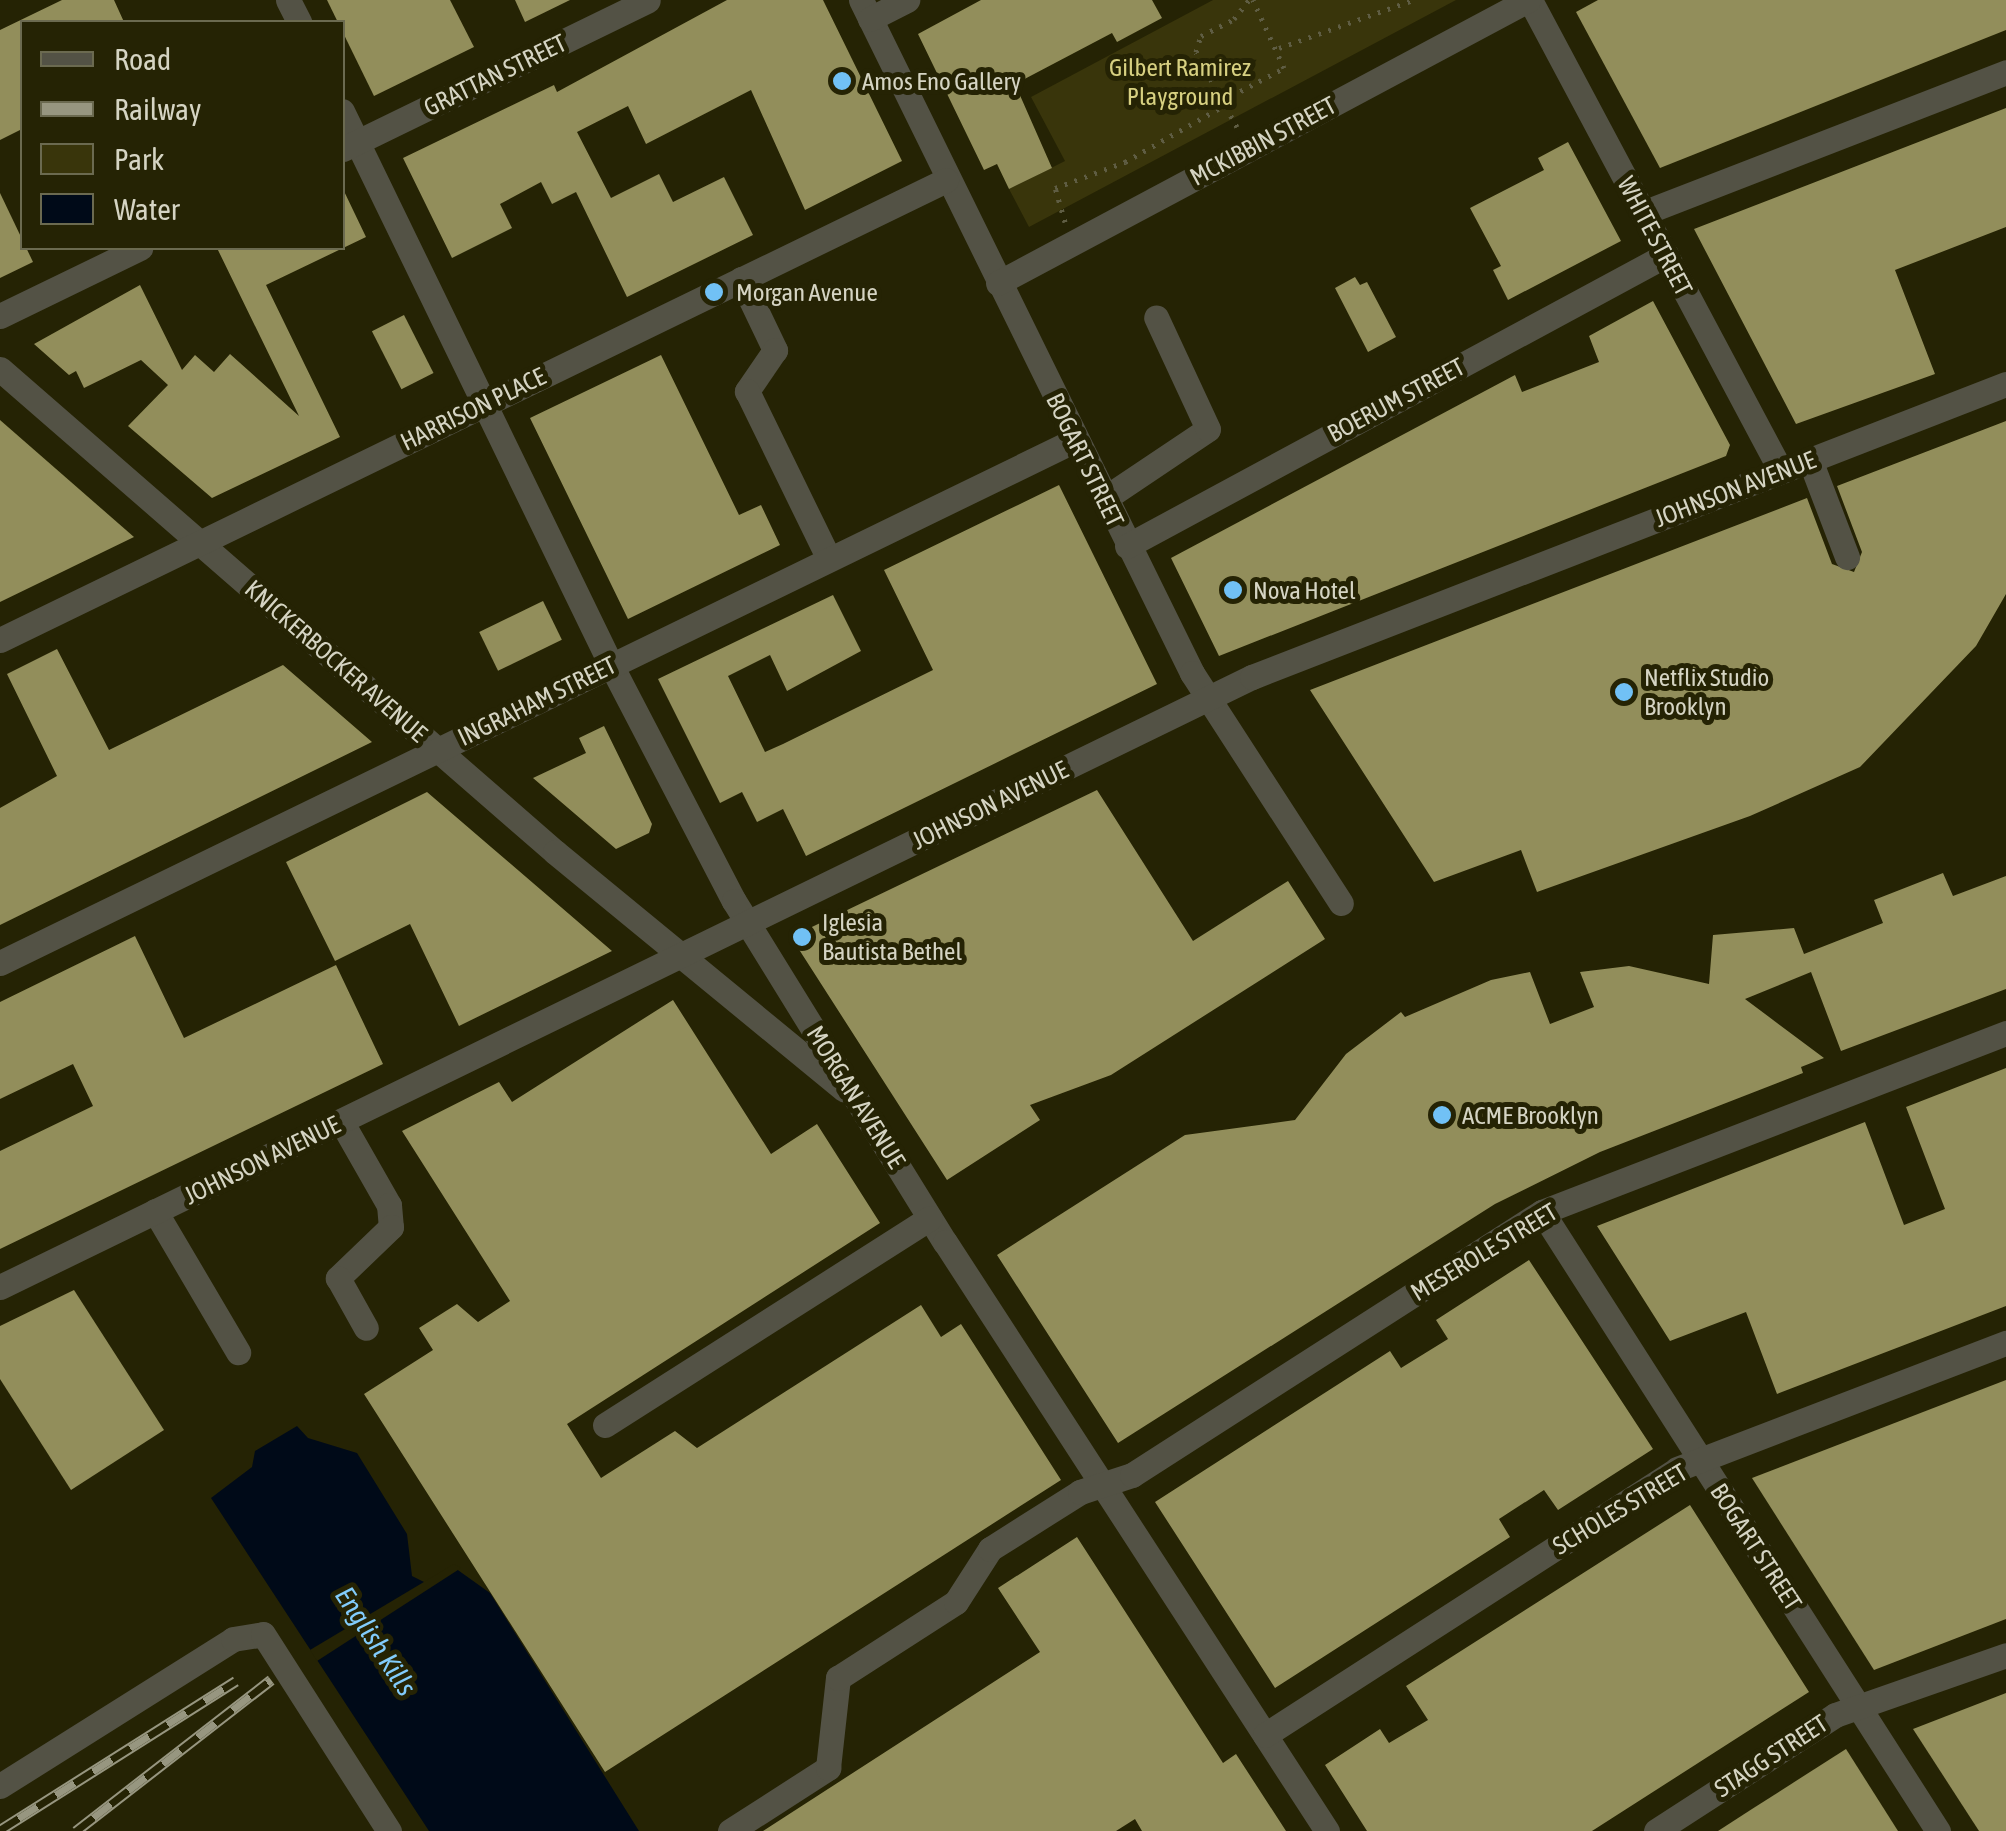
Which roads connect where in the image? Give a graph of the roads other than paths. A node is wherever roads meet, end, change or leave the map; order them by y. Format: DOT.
graph roads {
  1 [pos="648,0"];
  2 [pos="907,0"];
  3 [pos="1529,0"];
  4 [pos="866,10"];
  5 [pos="2006,72"];
  6 [pos="350,146"];
  7 [pos="946,180"];
  8 [pos="1643,213"];
  9 [pos="136,250"];
  10 [pos="1666,255"];
  11 [pos="740,279"];
  12 [pos="998,282"];
  13 [pos="0,316"];
  14 [pos="1156,317"];
  15 [pos="0,369"];
  16 [pos="2006,384"];
  17 [pos="484,404"];
  18 [pos="1074,440"];
  19 [pos="1810,460"];
  20 [pos="1781,471"];
  21 [pos="1104,499"];
  22 [pos="199,542"];
  23 [pos="1127,546"];
  24 [pos="1847,557"];
  25 [pos="829,559"];
  26 [pos="0,640"];
  27 [pos="611,665"];
  28 [pos="1208,698"];
  29 [pos="438,750"];
  30 [pos="1341,903"];
  31 [pos="748,922"];
  32 [pos="679,956"];
  33 [pos="0,963"];
  34 [pos="2006,1033"];
  35 [pos="860,1101"];
  36 [pos="341,1121"];
  37 [pos="155,1211"];
  38 [pos="1542,1212"];
  39 [pos="930,1218"];
  40 [pos="0,1287"];
  41 [pos="366,1328"];
  42 [pos="2006,1343"];
  43 [pos="238,1352"];
  44 [pos="605,1425"];
  45 [pos="1701,1461"];
  46 [pos="1104,1485"];
  47 [pos="2006,1654"];
  48 [pos="1860,1709"];
  49 [pos="1265,1736"];
  50 [pos="0,1786"];
  51 [pos="389,1831"];
  52 [pos="730,1831"];
  53 [pos="1326,1831"];
  54 [pos="1656,1831"];
  55 [pos="1938,1831"];
  1 -- 6 [label="street, GRATTAN STREET"];
  2 -- 4 [label="street"];
  3 -- 8 [label="street, WHITE STREET"];
  3 -- 12 [label="street, MCKIBBIN STREET"];
  4 -- 7 [label="street, BOGART STREET"];
  5 -- 8 [label="street"];
  6 -- 17 [label="street, MORGAN AVENUE"];
  7 -- 11 [label="street, HARRISON PLACE"];
  7 -- 12 [label="street, BOGART STREET"];
  8 -- 10 [label="street, WHITE STREET"];
  9 -- 13 [label="street"];
  10 -- 20 [label="street, WHITE STREET"];
  10 -- 23 [label="street, BOERUM STREET"];
  11 -- 17 [label="street, HARRISON PLACE"];
  11 -- 25 [label="street"];
  12 -- 18 [label="street, BOGART STREET"];
  14 -- 21 [label="street"];
  15 -- 22 [label="street, KNICKERBOCKER AVENUE"];
  16 -- 19 [label="street, JOHNSON AVENUE"];
  17 -- 22 [label="street, HARRISON PLACE"];
  17 -- 27 [label="street, MORGAN AVENUE"];
  18 -- 21 [label="street, BOGART STREET"];
  18 -- 25 [label="street, INGRAHAM STREET"];
  19 -- 20 [label="street, JOHNSON AVENUE"];
  19 -- 24 [label="street"];
  20 -- 28 [label="street, JOHNSON AVENUE"];
  21 -- 23 [label="street, BOGART STREET"];
  22 -- 26 [label="street, HARRISON PLACE"];
  22 -- 29 [label="street, KNICKERBOCKER AVENUE"];
  23 -- 28 [label="street, BOGART STREET"];
  25 -- 27 [label="street, INGRAHAM STREET"];
  27 -- 29 [label="street, INGRAHAM STREET"];
  27 -- 31 [label="street, MORGAN AVENUE"];
  28 -- 30 [label="street, BOGART STREET"];
  28 -- 31 [label="street, JOHNSON AVENUE"];
  29 -- 32 [label="street, KNICKERBOCKER AVENUE"];
  29 -- 33 [label="street, INGRAHAM STREET"];
  31 -- 32 [label="street, JOHNSON AVENUE"];
  31 -- 35 [label="street, MORGAN AVENUE"];
  32 -- 35 [label="street, KNICKERBOCKER AVENUE"];
  32 -- 36 [label="street, JOHNSON AVENUE"];
  34 -- 38 [label="street, MESEROLE STREET"];
  35 -- 39 [label="street, MORGAN AVENUE"];
  36 -- 37 [label="street, JOHNSON AVENUE"];
  36 -- 41 [label="street"];
  37 -- 40 [label="street, JOHNSON AVENUE"];
  37 -- 43 [label="street"];
  38 -- 45 [label="street, BOGART STREET"];
  38 -- 46 [label="street, MESEROLE STREET"];
  39 -- 44 [label="street"];
  39 -- 46 [label="street, MORGAN AVENUE"];
  42 -- 45 [label="street, SCHOLES STREET"];
  45 -- 48 [label="street, BOGART STREET"];
  45 -- 49 [label="street, SCHOLES STREET"];
  46 -- 49 [label="street, MORGAN AVENUE"];
  46 -- 52 [label="street, MESEROLE STREET"];
  47 -- 48 [label="street, STAGG STREET"];
  48 -- 54 [label="street, STAGG STREET"];
  48 -- 55 [label="street, BOGART STREET"];
  49 -- 53 [label="street, MORGAN AVENUE"];
  50 -- 51 [label="street"];
}
